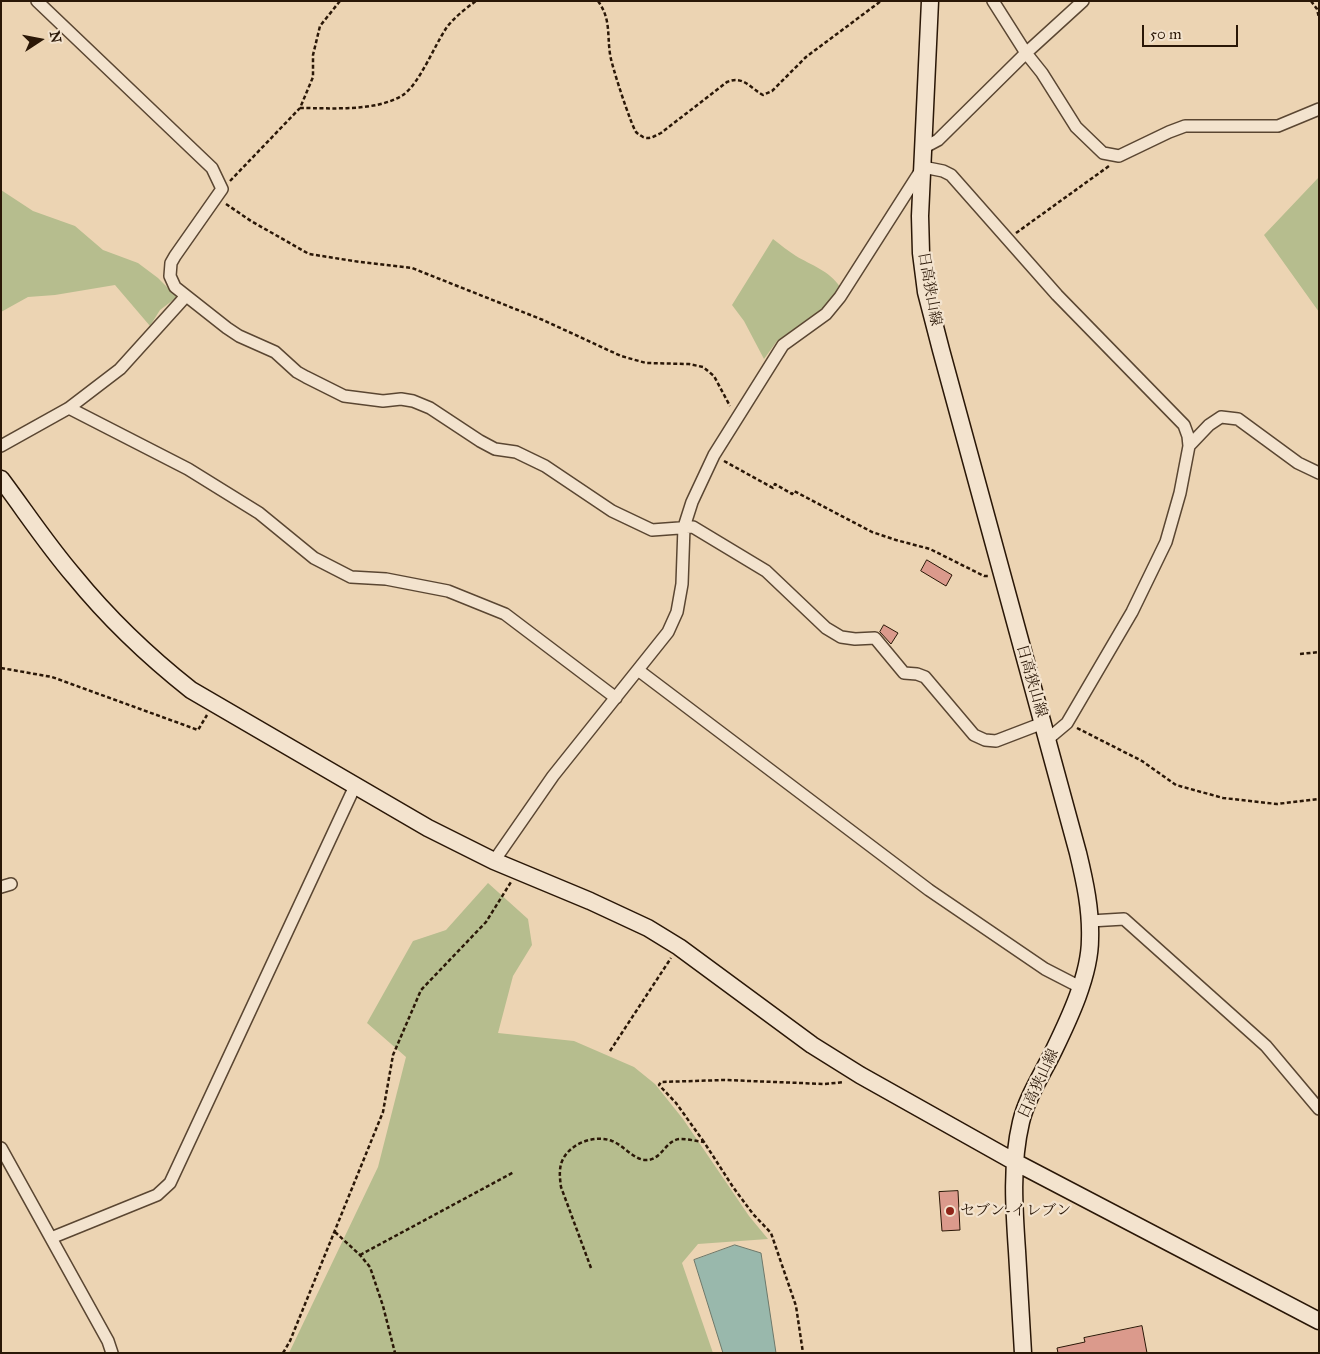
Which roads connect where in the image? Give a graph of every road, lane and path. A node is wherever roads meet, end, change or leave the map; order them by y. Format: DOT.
graph roads {
  1 [pos="36,1"];
  2 [pos="340,1"];
  3 [pos="476,1"];
  4 [pos="598,1"];
  5 [pos="881,1"];
  6 [pos="930,1"];
  7 [pos="993,1"];
  8 [pos="1083,1"];
  9 [pos="1311,1"];
  10 [pos="1319,18"];
  11 [pos="1026,54"];
  12 [pos="300,108"];
  13 [pos="1319,109"];
  14 [pos="923,148"];
  15 [pos="1112,155"];
  16 [pos="923,167"];
  17 [pos="219,193"];
  18 [pos="1007,239"];
  19 [pos="186,296"];
  20 [pos="70,408"];
  21 [pos="737,417"];
  22 [pos="1,446"];
  23 [pos="1189,446"];
  24 [pos="714,455"];
  25 [pos="1319,473"];
  26 [pos="1,479"];
  27 [pos="684,527"];
  28 [pos="1002,574"];
  29 [pos="1319,652"];
  30 [pos="1300,654"];
  31 [pos="1,668"];
  32 [pos="638,670"];
  33 [pos="616,698"];
  34 [pos="214,703"];
  35 [pos="1067,723"];
  36 [pos="1046,731"];
  37 [pos="355,786"];
  38 [pos="1319,799"];
  39 [pos="494,861"];
  40 [pos="517,872"];
  41 [pos="1090,920"];
  42 [pos="679,947"];
  43 [pos="1080,987"];
  44 [pos="610,1052"];
  45 [pos="860,1075"];
  46 [pos="1319,1109"];
  47 [pos="704,1142"];
  48 [pos="1,1148"];
  49 [pos="1015,1162"];
  50 [pos="514,1172"];
  51 [pos="335,1232"];
  52 [pos="51,1238"];
  53 [pos="360,1255"];
  54 [pos="591,1268"];
  55 [pos="1319,1321"];
  56 [pos="112,1353"];
  57 [pos="283,1353"];
  58 [pos="395,1353"];
  59 [pos="802,1353"];
  60 [pos="1023,1353"];
  1 -- 17 [label="street"];
  2 -- 12 [label="path"];
  3 -- 12 [label="path"];
  4 -- 5 [label="path"];
  6 -- 14 [label="street, 日高狭山線"];
  7 -- 11 [label="street"];
  8 -- 11 [label="street"];
  9 -- 10 [label="path"];
  11 -- 14 [label="street"];
  11 -- 15 [label="street"];
  12 -- 17 [label="path"];
  13 -- 15 [label="street"];
  14 -- 16 [label="street, 日高狭山線"];
  15 -- 18 [label="path"];
  16 -- 18 [label="street"];
  16 -- 21 [label="street"];
  16 -- 28 [label="street, 日高狭山線"];
  17 -- 19 [label="street"];
  17 -- 21 [label="path"];
  18 -- 23 [label="street"];
  19 -- 20 [label="street"];
  19 -- 27 [label="street"];
  20 -- 22 [label="street"];
  20 -- 33 [label="street"];
  21 -- 24 [label="street"];
  23 -- 25 [label="street"];
  23 -- 35 [label="street"];
  24 -- 27 [label="street"];
  24 -- 28 [label="path"];
  26 -- 34 [label="street"];
  27 -- 32 [label="street"];
  27 -- 36 [label="street"];
  28 -- 36 [label="street, 日高狭山線"];
  29 -- 30 [label="path"];
  31 -- 34 [label="path"];
  32 -- 33 [label="street"];
  32 -- 43 [label="street"];
  33 -- 39 [label="street"];
  34 -- 37 [label="street"];
  35 -- 36 [label="street"];
  35 -- 38 [label="path"];
  36 -- 41 [label="street, 日高狭山線"];
  37 -- 39 [label="street"];
  37 -- 52 [label="street"];
  39 -- 40 [label="street"];
  40 -- 42 [label="street"];
  40 -- 51 [label="path"];
  41 -- 43 [label="street, 日高狭山線"];
  41 -- 46 [label="street"];
  42 -- 44 [label="path"];
  42 -- 45 [label="street"];
  43 -- 49 [label="street, 日高狭山線"];
  45 -- 47 [label="path"];
  45 -- 49 [label="street"];
  47 -- 54 [label="path"];
  47 -- 59 [label="path"];
  48 -- 52 [label="street"];
  49 -- 55 [label="street"];
  49 -- 60 [label="street, 日高狭山線"];
  50 -- 53 [label="path"];
  51 -- 53 [label="path"];
  51 -- 57 [label="path"];
  52 -- 56 [label="street"];
  53 -- 58 [label="path"];
}
